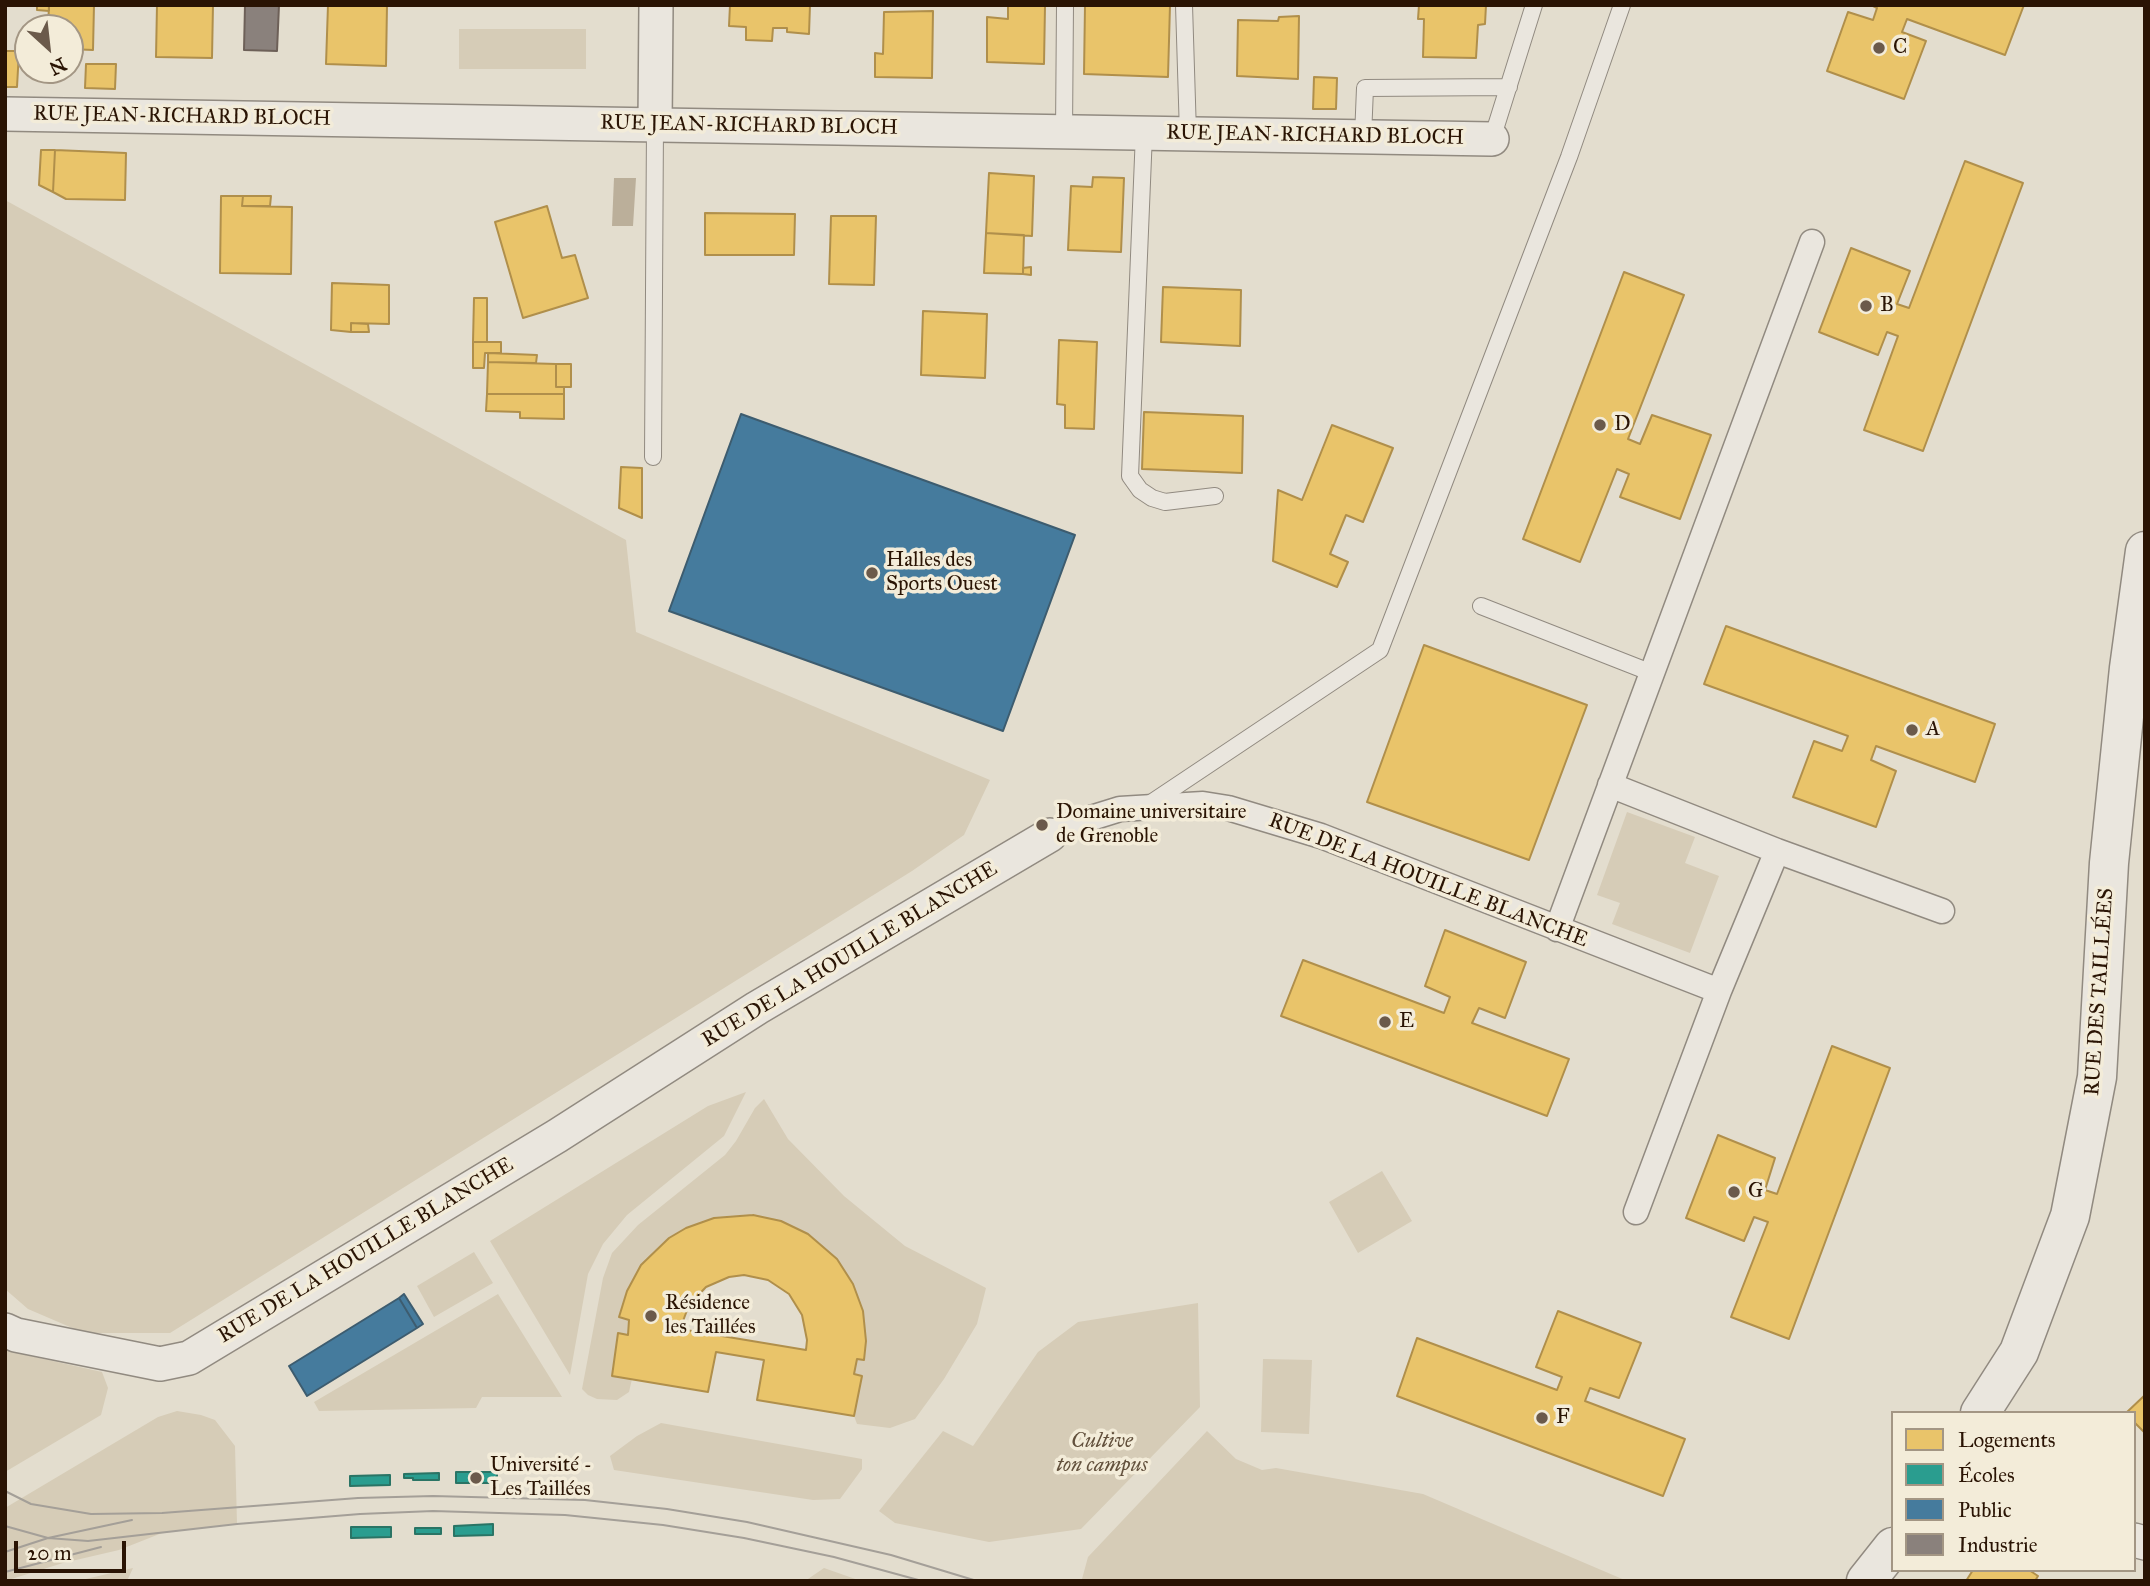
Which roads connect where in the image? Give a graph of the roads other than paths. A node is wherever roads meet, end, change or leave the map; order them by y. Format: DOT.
graph roads {
  1 [pos="656,5"];
  2 [pos="1065,5"];
  3 [pos="1184,5"];
  4 [pos="1534,5"];
  5 [pos="1622,5"];
  6 [pos="1509,87"];
  7 [pos="5,114"];
  8 [pos="655,125"];
  9 [pos="1064,132"];
  10 [pos="1144,133"];
  11 [pos="1188,134"];
  12 [pos="1363,136"];
  13 [pos="1492,139"];
  14 [pos="1812,243"];
  15 [pos="653,457"];
  16 [pos="1215,496"];
  17 [pos="2145,551"];
  18 [pos="1481,606"];
  19 [pos="1652,673"];
  20 [pos="1610,785"];
  21 [pos="1147,806"];
  22 [pos="1050,835"];
  23 [pos="1777,851"];
  24 [pos="1942,911"];
  25 [pos="1557,929"];
  26 [pos="1715,1001"];
  27 [pos="1636,1212"];
  28 [pos="5,1330"];
  29 [pos="1981,1411"];
  30 [pos="1891,1550"];
  31 [pos="1866,1581"];
  1 -- 8 [label="street"];
  2 -- 9 [label="lane"];
  3 -- 11 [label="lane"];
  4 -- 6 [label="lane"];
  5 -- 21 [label="lane"];
  6 -- 12 [label="lane"];
  6 -- 13 [label="lane"];
  7 -- 8 [label="street, RUE JEAN-RICHARD BLOCH"];
  8 -- 9 [label="street, RUE JEAN-RICHARD BLOCH"];
  8 -- 15 [label="lane"];
  9 -- 10 [label="street, RUE JEAN-RICHARD BLOCH"];
  10 -- 11 [label="street, RUE JEAN-RICHARD BLOCH"];
  10 -- 16 [label="lane"];
  11 -- 12 [label="street, RUE JEAN-RICHARD BLOCH"];
  12 -- 13 [label="street, RUE JEAN-RICHARD BLOCH"];
  14 -- 19 [label="street"];
  17 -- 29 [label="street, RUE DES TAILLÉES"];
  18 -- 19 [label="lane"];
  19 -- 20 [label="street"];
  20 -- 23 [label="street"];
  20 -- 25 [label="street"];
  21 -- 22 [label="street, RUE DE LA HOUILLE BLANCHE"];
  21 -- 25 [label="street, RUE DE LA HOUILLE BLANCHE"];
  22 -- 28 [label="street, RUE DE LA HOUILLE BLANCHE"];
  23 -- 24 [label="street"];
  23 -- 26 [label="street"];
  25 -- 26 [label="street, RUE DE LA HOUILLE BLANCHE"];
  26 -- 27 [label="street"];
  30 -- 31 [label="street"];
}
